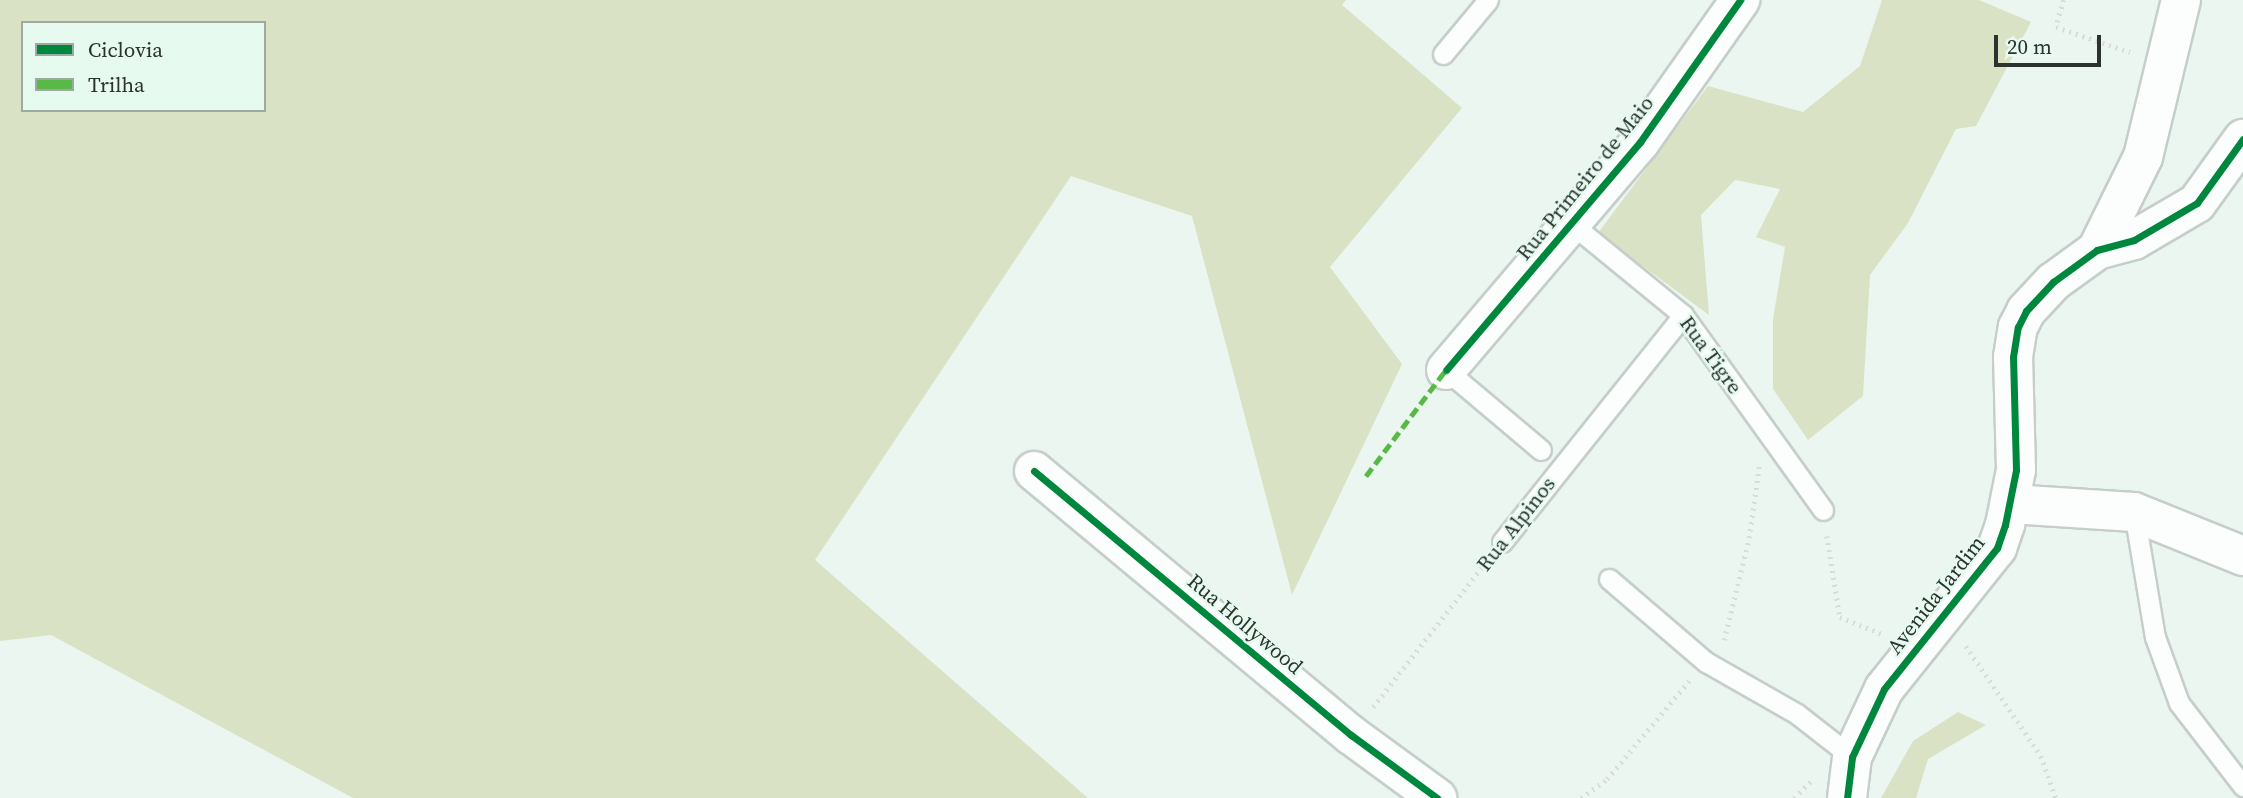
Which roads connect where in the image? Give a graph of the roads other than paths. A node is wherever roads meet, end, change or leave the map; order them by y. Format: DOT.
graph roads {
  1 [pos="1488,0"];
  2 [pos="1740,0"];
  3 [pos="2181,0"];
  4 [pos="1443,54"];
  5 [pos="2243,139"];
  6 [pos="2129,190"];
  7 [pos="1573,225"];
  8 [pos="2159,226"];
  9 [pos="2097,250"];
  10 [pos="1683,315"];
  11 [pos="1446,370"];
  12 [pos="1541,450"];
  13 [pos="1034,471"];
  14 [pos="2011,504"];
  15 [pos="1823,510"];
  16 [pos="2134,512"];
  17 [pos="1502,542"];
  18 [pos="2243,556"];
  19 [pos="1609,579"];
  20 [pos="1852,757"];
  21 [pos="2243,786"];
  22 [pos="1437,798"];
  23 [pos="1847,798"];
  1 -- 4 [label="lane"];
  2 -- 7 [label="street, Rua Primeiro de Maio"];
  3 -- 6 [label="street"];
  5 -- 8 [label="street, Avenida Jardim"];
  6 -- 8 [label="street"];
  6 -- 9 [label="street"];
  7 -- 10 [label="lane, Rua Tigre"];
  7 -- 11 [label="street, Rua Primeiro de Maio"];
  8 -- 9 [label="street, Avenida Jardim"];
  9 -- 14 [label="street, Avenida Jardim"];
  10 -- 15 [label="lane, Rua Tigre"];
  10 -- 17 [label="lane, Rua Alpinos"];
  11 -- 12 [label="lane"];
  13 -- 22 [label="street, Rua Hollywood"];
  14 -- 16 [label="street"];
  14 -- 20 [label="street, Avenida Jardim"];
  16 -- 18 [label="street"];
  16 -- 21 [label="lane"];
  19 -- 20 [label="lane"];
  20 -- 23 [label="street, Avenida Jardim"];
}
